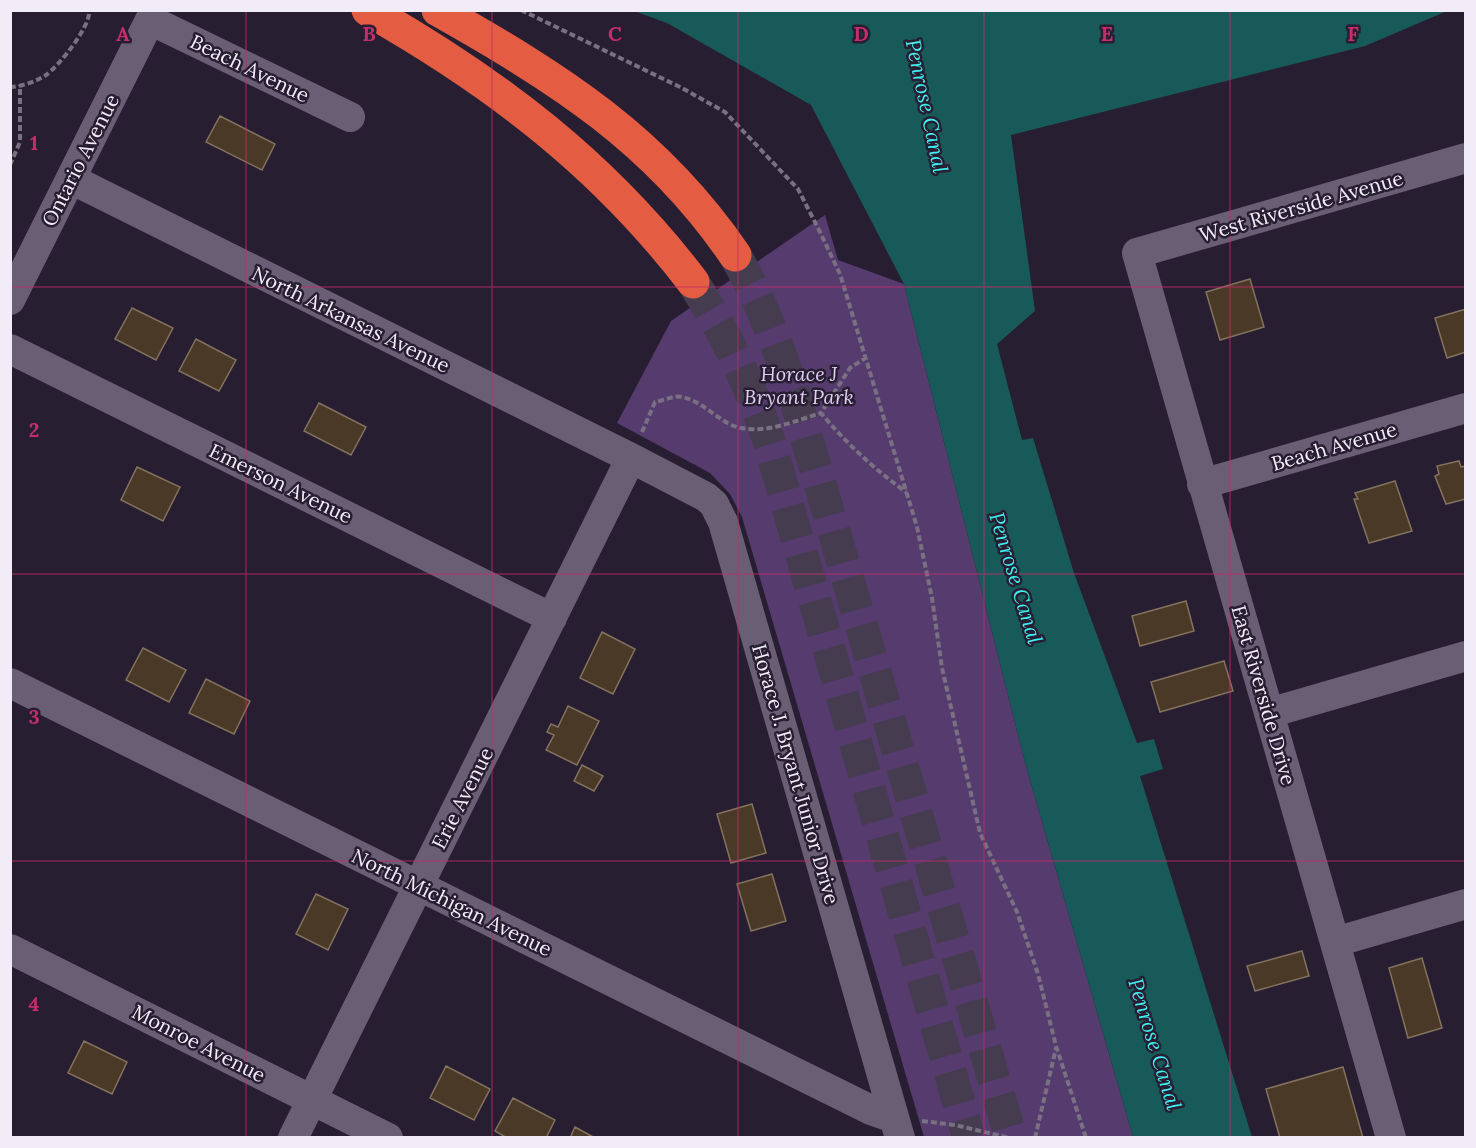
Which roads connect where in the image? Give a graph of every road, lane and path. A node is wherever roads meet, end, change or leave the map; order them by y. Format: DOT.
graph roads {
  1 [pos="89,10"];
  2 [pos="368,10"];
  3 [pos="438,10"];
  4 [pos="521,10"];
  5 [pos="150,20"];
  6 [pos="20,85"];
  7 [pos="10,87"];
  8 [pos="350,117"];
  9 [pos="1466,158"];
  10 [pos="10,165"];
  11 [pos="71,179"];
  12 [pos="1137,253"];
  13 [pos="735,255"];
  14 [pos="693,282"];
  15 [pos="10,300"];
  16 [pos="10,349"];
  17 [pos="867,357"];
  18 [pos="1466,408"];
  19 [pos="821,413"];
  20 [pos="631,458"];
  21 [pos="1202,484"];
  22 [pos="906,492"];
  23 [pos="552,618"];
  24 [pos="1466,656"];
  25 [pos="10,683"];
  26 [pos="1269,713"];
  27 [pos="418,885"];
  28 [pos="1466,904"];
  29 [pos="1335,942"];
  30 [pos="10,949"];
  31 [pos="1056,1046"];
  32 [pos="312,1100"];
  33 [pos="897,1128"];
  34 [pos="293,1137"];
  35 [pos="388,1137"];
  36 [pos="1010,1137"];
  37 [pos="1035,1137"];
  38 [pos="1086,1137"];
  39 [pos="1391,1137"];
  1 -- 6 [label="path"];
  2 -- 14 [label="highway"];
  3 -- 13 [label="highway"];
  4 -- 17 [label="path"];
  5 -- 8 [label="street, Beach Avenue"];
  5 -- 11 [label="street, Ontario Avenue"];
  6 -- 7 [label="path"];
  6 -- 10 [label="path"];
  9 -- 12 [label="street, West Riverside Avenue"];
  11 -- 15 [label="street, Ontario Avenue"];
  11 -- 20 [label="street, North Arkansas Avenue"];
  12 -- 21 [label="street, East Riverside Drive"];
  16 -- 23 [label="street, Emerson Avenue"];
  17 -- 19 [label="path"];
  17 -- 22 [label="path"];
  18 -- 21 [label="street, Beach Avenue"];
  19 -- 20 [label="path"];
  19 -- 22 [label="path"];
  20 -- 23 [label="street, Erie Avenue"];
  20 -- 33 [label="street, Horace J. Bryant Junior Drive"];
  21 -- 26 [label="street, East Riverside Drive"];
  22 -- 31 [label="path"];
  23 -- 27 [label="street, Erie Avenue"];
  24 -- 26 [label="street"];
  25 -- 27 [label="street, North Michigan Avenue"];
  26 -- 29 [label="street, East Riverside Drive"];
  27 -- 32 [label="street, Erie Avenue"];
  27 -- 33 [label="street, North Michigan Avenue"];
  28 -- 29 [label="street"];
  29 -- 39 [label="street, East Riverside Drive"];
  30 -- 32 [label="street, Monroe Avenue"];
  31 -- 37 [label="path"];
  31 -- 38 [label="path"];
  32 -- 34 [label="street, Erie Avenue"];
  32 -- 35 [label="street, Monroe Avenue"];
  33 -- 36 [label="path"];
}
